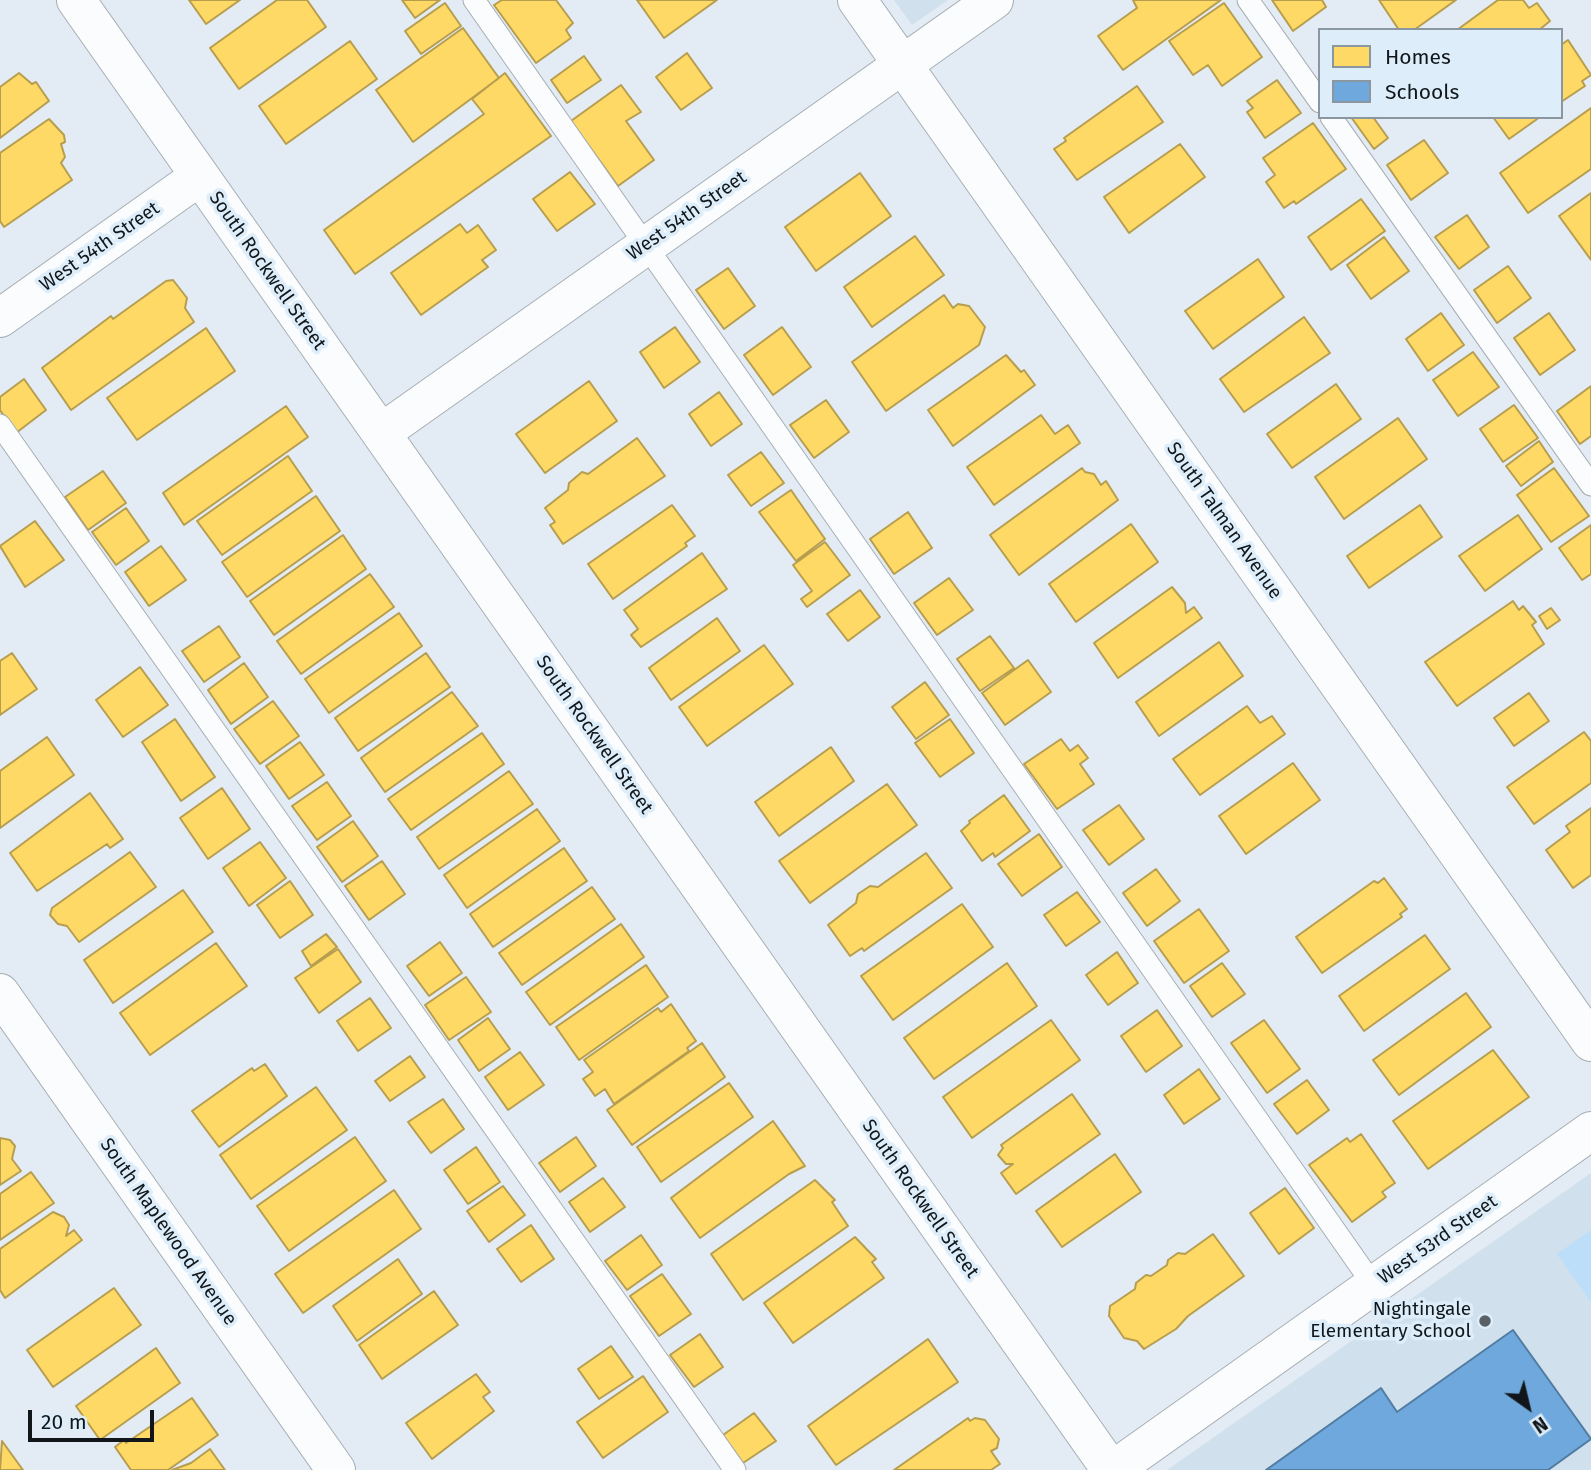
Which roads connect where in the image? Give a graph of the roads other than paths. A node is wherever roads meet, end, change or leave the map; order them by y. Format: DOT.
graph roads {
  1 [pos="76,0"];
  2 [pos="474,0"];
  3 [pos="858,0"];
  4 [pos="994,0"];
  5 [pos="1248,0"];
  6 [pos="902,64"];
  7 [pos="1318,99"];
  8 [pos="1332,119"];
  9 [pos="200,176"];
  10 [pos="647,244"];
  11 [pos="0,318"];
  12 [pos="0,425"];
  13 [pos="381,433"];
  14 [pos="1591,485"];
  15 [pos="0,993"];
  16 [pos="1591,1042"];
  17 [pos="1591,1132"];
  18 [pos="1374,1286"];
  19 [pos="336,1470"];
  20 [pos="735,1470"];
  21 [pos="1112,1470"];
  1 -- 9 [label="street, South Rockwell Street"];
  2 -- 10 [label="lane"];
  3 -- 6 [label="street, South Talman Avenue"];
  4 -- 6 [label="street, West 54th Street"];
  5 -- 7 [label="lane"];
  6 -- 10 [label="street, West 54th Street"];
  6 -- 16 [label="street, South Talman Avenue"];
  8 -- 14 [label="lane"];
  9 -- 11 [label="street, West 54th Street"];
  9 -- 13 [label="street, South Rockwell Street"];
  10 -- 13 [label="street, West 54th Street"];
  10 -- 18 [label="lane"];
  12 -- 20 [label="lane"];
  13 -- 21 [label="street, South Rockwell Street"];
  15 -- 19 [label="street, South Maplewood Avenue"];
  17 -- 18 [label="street, West 53rd Street"];
  18 -- 21 [label="street, West 53rd Street"];
}
